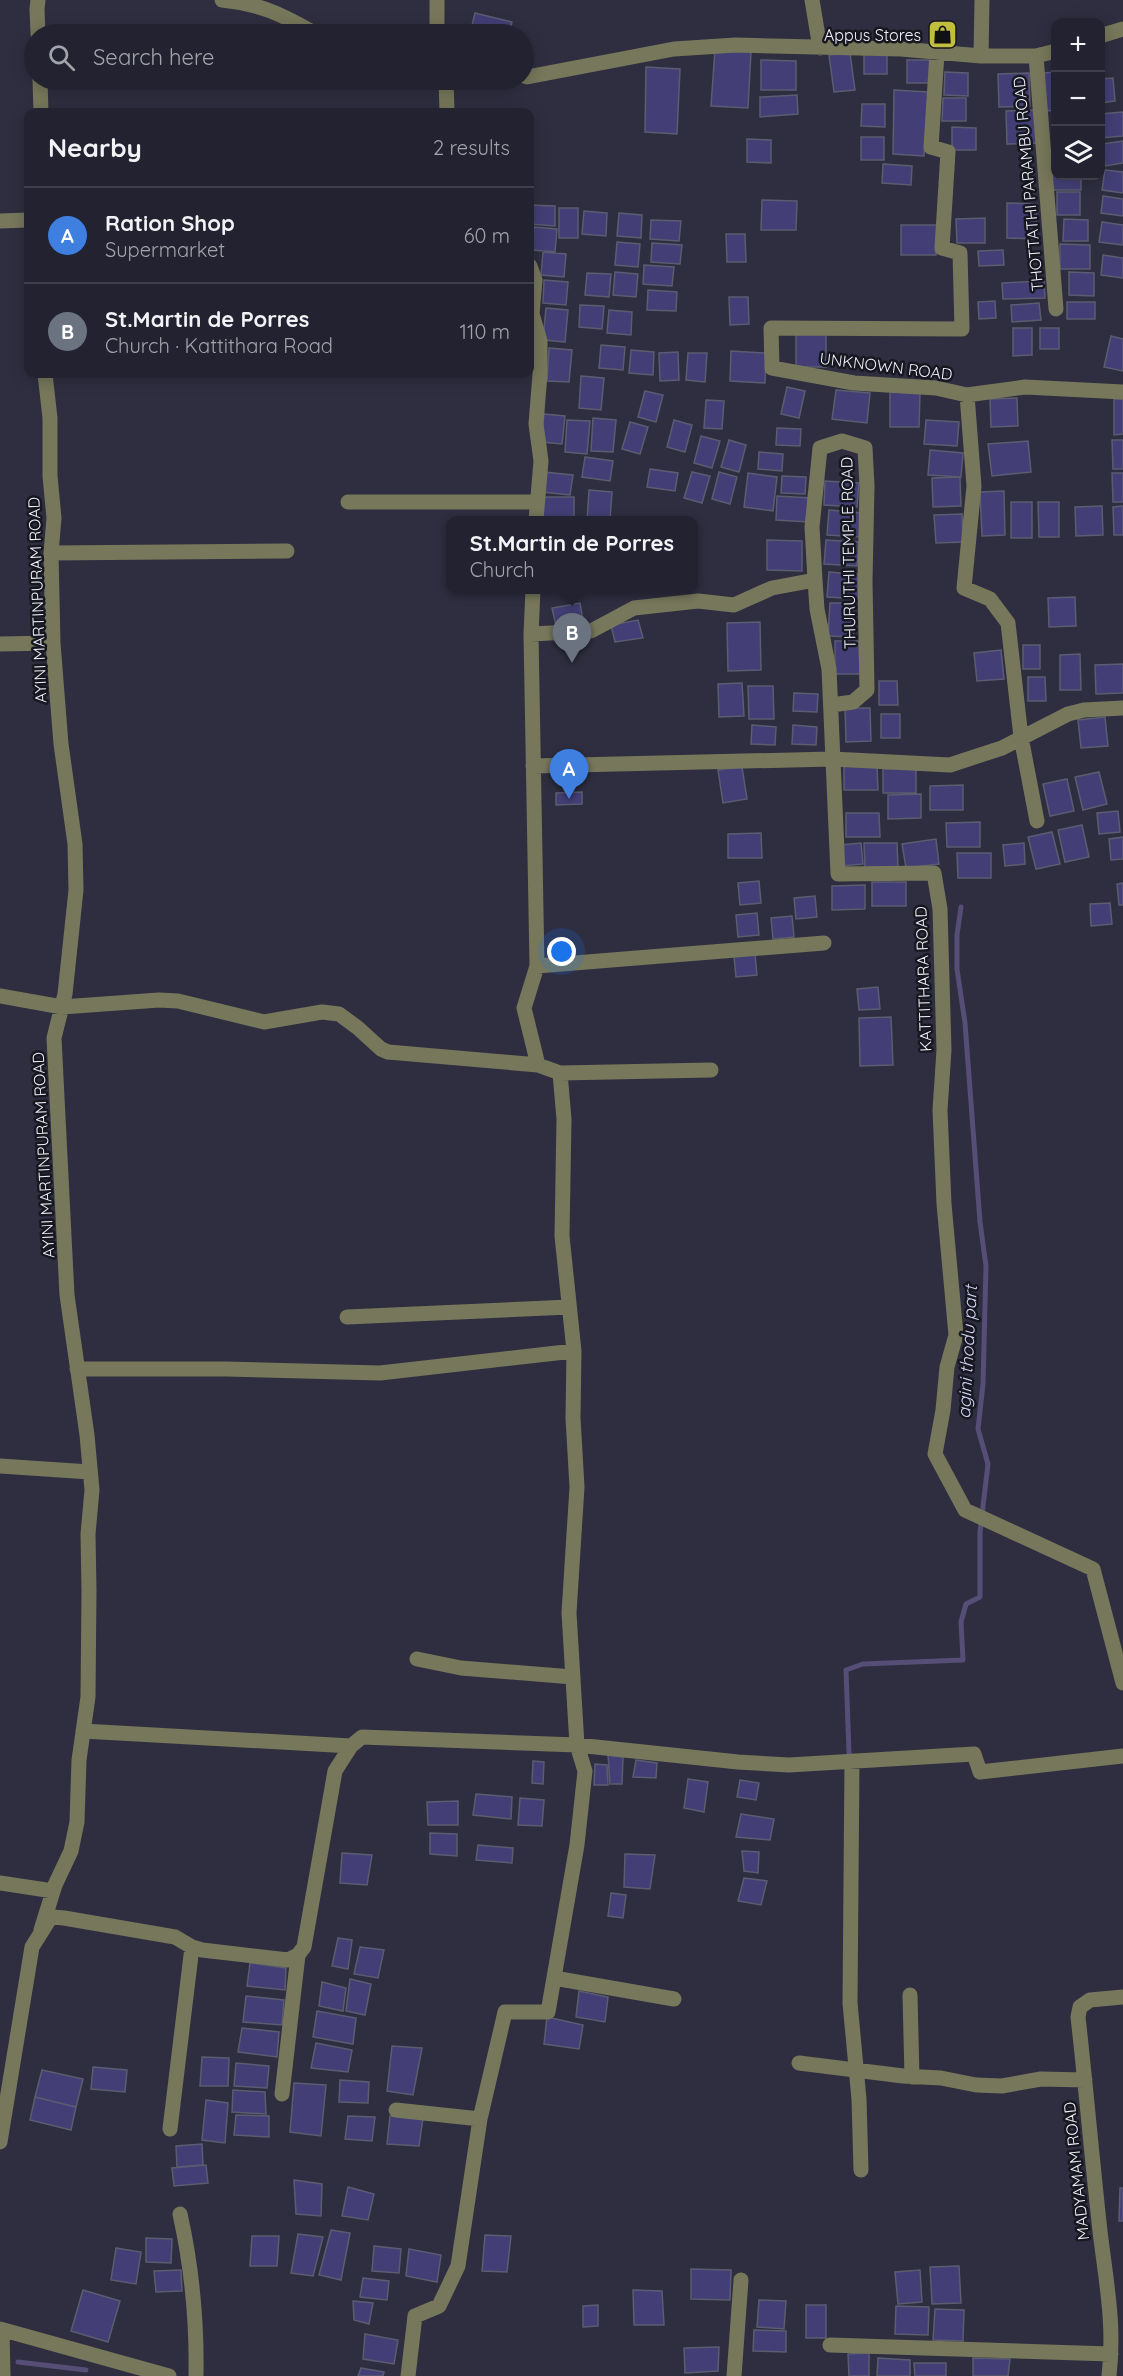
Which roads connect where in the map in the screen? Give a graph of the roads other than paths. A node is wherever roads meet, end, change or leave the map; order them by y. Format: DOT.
graph roads {
  1 [pos="38,0"];
  2 [pos="222,0"];
  3 [pos="437,0"];
  4 [pos="812,0"];
  5 [pos="982,0"];
  6 [pos="38,24"];
  7 [pos="299,24"];
  8 [pos="437,24"];
  9 [pos="1123,29"];
  10 [pos="1105,35"];
  11 [pos="820,48"];
  12 [pos="1051,52"];
  13 [pos="937,53"];
  14 [pos="981,56"];
  15 [pos="1036,56"];
  16 [pos="534,75"];
  17 [pos="40,90"];
  18 [pos="446,90"];
  19 [pos="41,108"];
  20 [pos="447,108"];
  21 [pos="24,220"];
  22 [pos="0,221"];
  23 [pos="1056,309"];
  24 [pos="534,321"];
  25 [pos="45,378"];
  26 [pos="1123,392"];
  27 [pos="967,395"];
  28 [pos="348,502"];
  29 [pos="536,502"];
  30 [pos="536,516"];
  31 [pos="287,551"];
  32 [pos="51,553"];
  33 [pos="815,580"];
  34 [pos="533,594"];
  35 [pos="531,634"];
  36 [pos="52,643"];
  37 [pos="0,644"];
  38 [pos="832,705"];
  39 [pos="1123,708"];
  40 [pos="1021,737"];
  41 [pos="832,759"];
  42 [pos="533,766"];
  43 [pos="1037,821"];
  44 [pos="824,943"];
  45 [pos="537,966"];
  46 [pos="0,996"];
  47 [pos="62,1007"];
  48 [pos="538,1065"];
  49 [pos="711,1070"];
  50 [pos="560,1073"];
  51 [pos="569,1307"];
  52 [pos="347,1317"];
  53 [pos="574,1351"];
  54 [pos="78,1369"];
  55 [pos="0,1466"];
  56 [pos="90,1472"];
  57 [pos="417,1659"];
  58 [pos="573,1677"];
  59 [pos="1123,1683"];
  60 [pos="83,1731"];
  61 [pos="577,1745"];
  62 [pos="351,1746"];
  63 [pos="1123,1756"];
  64 [pos="852,1761"];
  65 [pos="0,1883"];
  66 [pos="53,1891"];
  67 [pos="41,1930"];
  68 [pos="192,1947"];
  69 [pos="298,1955"];
  70 [pos="554,1978"];
  71 [pos="909,1995"];
  72 [pos="1123,1997"];
  73 [pos="674,1999"];
  74 [pos="799,2063"];
  75 [pos="857,2069"];
  76 [pos="912,2077"];
  77 [pos="1085,2080"];
  78 [pos="282,2094"];
  79 [pos="396,2110"];
  80 [pos="480,2119"];
  81 [pos="170,2129"];
  82 [pos="0,2142"];
  83 [pos="861,2170"];
  84 [pos="180,2214"];
  85 [pos="741,2280"];
  86 [pos="1,2330"];
  87 [pos="830,2345"];
  88 [pos="1111,2354"];
  89 [pos="3,2376"];
  90 [pos="169,2376"];
  91 [pos="196,2376"];
  92 [pos="408,2376"];
  93 [pos="734,2376"];
  94 [pos="1109,2376"];
  1 -- 6 [label="street"];
  2 -- 7 [label="street"];
  3 -- 8 [label="street"];
  4 -- 11 [label="street"];
  5 -- 14 [label="street"];
  9 -- 10 [label="street"];
  11 -- 13 [label="street"];
  11 -- 16 [label="street"];
  12 -- 15 [label="street"];
  13 -- 14 [label="street"];
  13 -- 27 [label="street, UNKNOWN ROAD"];
  14 -- 15 [label="street"];
  15 -- 23 [label="street, THOTTATHI PARAMBU ROAD"];
  17 -- 19 [label="street"];
  18 -- 20 [label="street"];
  21 -- 22 [label="street"];
  24 -- 29 [label="street"];
  25 -- 32 [label="street, AYINI MARTINPURAM ROAD"];
  26 -- 27 [label="street"];
  27 -- 40 [label="street, UNKNOWN ROAD"];
  28 -- 29 [label="street"];
  29 -- 30 [label="street"];
  31 -- 32 [label="street"];
  32 -- 36 [label="street, AYINI MARTINPURAM ROAD"];
  33 -- 35 [label="street"];
  33 -- 38 [label="street, KATTITHARA ROAD"];
  33 -- 38 [label="street, THURUTHI TEMPLE ROAD"];
  34 -- 35 [label="street"];
  35 -- 42 [label="street"];
  36 -- 37 [label="street"];
  36 -- 47 [label="street, AYINI MARTINPURAM ROAD"];
  38 -- 41 [label="street, KATTITHARA ROAD"];
  39 -- 40 [label="street"];
  40 -- 41 [label="street"];
  40 -- 43 [label="street, UNKNOWN ROAD"];
  41 -- 42 [label="street"];
  41 -- 59 [label="street, KATTITHARA ROAD"];
  42 -- 45 [label="street"];
  44 -- 45 [label="street"];
  45 -- 48 [label="street"];
  46 -- 47 [label="street"];
  47 -- 48 [label="street"];
  47 -- 54 [label="street, AYINI MARTINPURAM ROAD"];
  48 -- 50 [label="street"];
  49 -- 50 [label="street"];
  50 -- 51 [label="street"];
  51 -- 52 [label="street"];
  51 -- 53 [label="street"];
  53 -- 54 [label="street"];
  53 -- 58 [label="street"];
  54 -- 56 [label="street, AYINI MARTINPURAM ROAD"];
  55 -- 56 [label="street"];
  56 -- 60 [label="street, AYINI MARTINPURAM ROAD"];
  57 -- 58 [label="street"];
  58 -- 61 [label="street"];
  60 -- 62 [label="street"];
  60 -- 66 [label="street, AYINI MARTINPURAM ROAD"];
  61 -- 62 [label="street"];
  61 -- 64 [label="street"];
  61 -- 70 [label="street"];
  62 -- 69 [label="street"];
  63 -- 64 [label="street"];
  64 -- 75 [label="street"];
  65 -- 66 [label="street"];
  66 -- 67 [label="street, AYINI MARTINPURAM ROAD"];
  67 -- 68 [label="street"];
  67 -- 82 [label="street, AYINI MARTINPURAM ROAD"];
  68 -- 69 [label="street"];
  68 -- 81 [label="street"];
  69 -- 78 [label="street"];
  70 -- 73 [label="street"];
  70 -- 80 [label="street"];
  71 -- 76 [label="street"];
  72 -- 77 [label="street, MADYAMAM ROAD"];
  74 -- 75 [label="street"];
  75 -- 76 [label="street"];
  75 -- 83 [label="street"];
  76 -- 77 [label="street"];
  77 -- 88 [label="street, MADYAMAM ROAD"];
  79 -- 80 [label="street"];
  80 -- 92 [label="street"];
  84 -- 91 [label="street"];
  85 -- 93 [label="street"];
  86 -- 89 [label="street"];
  86 -- 90 [label="street"];
  87 -- 88 [label="street"];
  88 -- 94 [label="street, MADYAMAM ROAD"];
}
